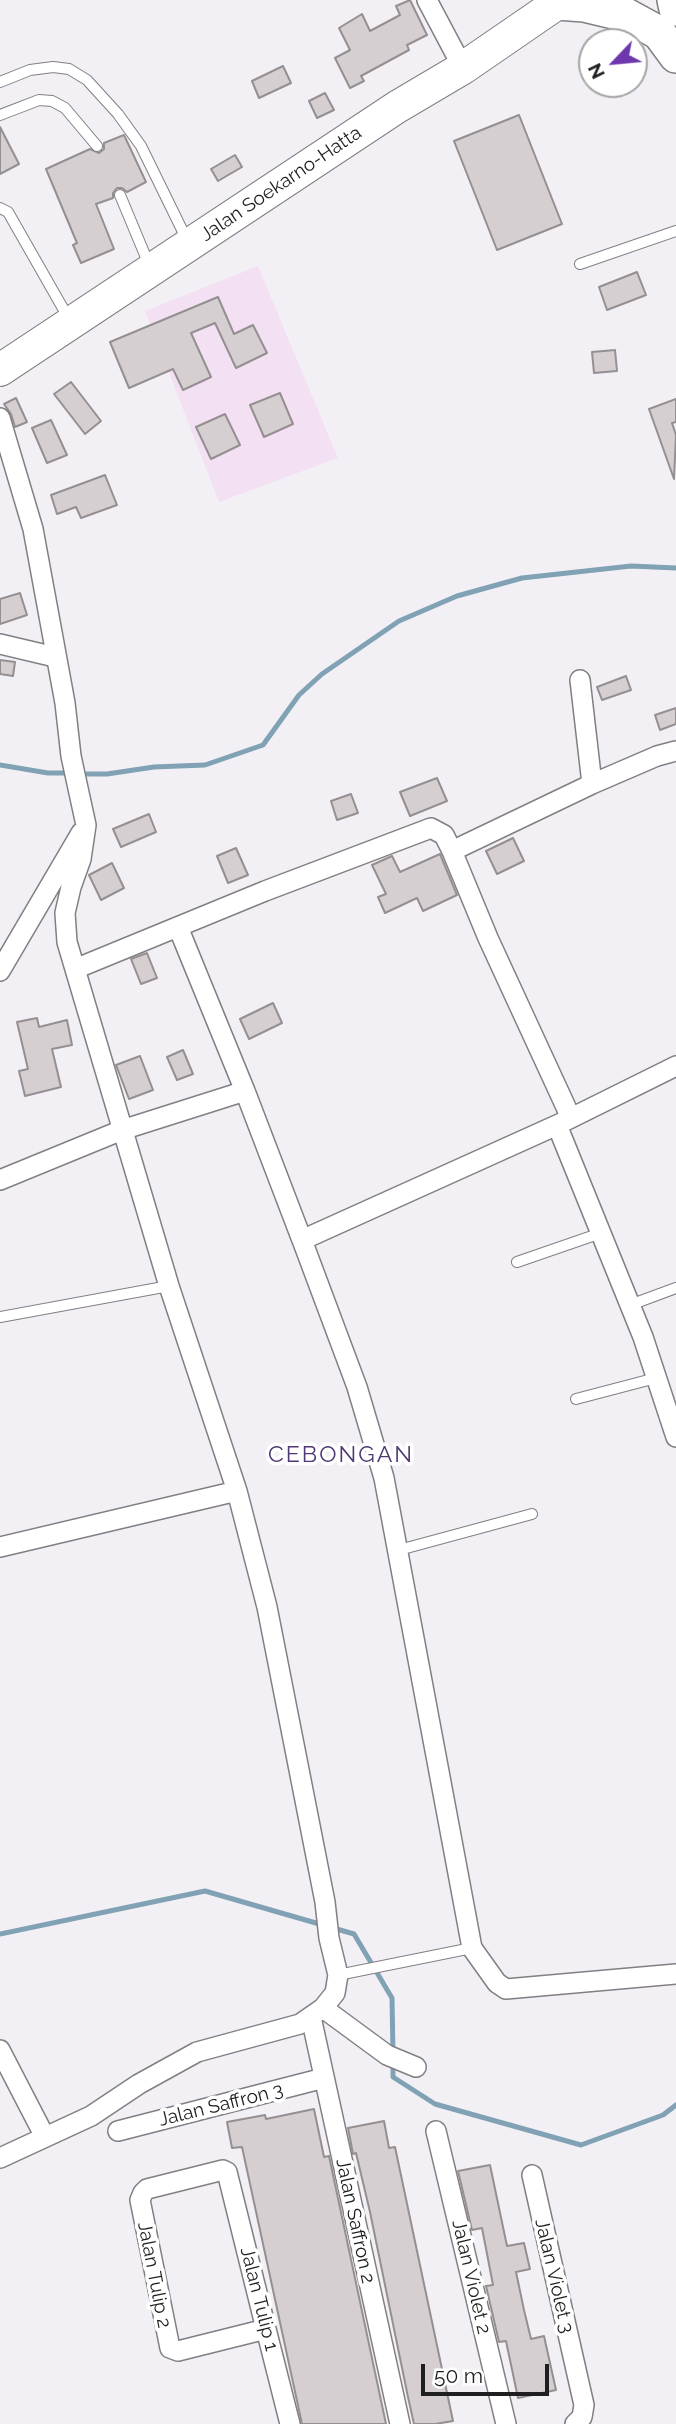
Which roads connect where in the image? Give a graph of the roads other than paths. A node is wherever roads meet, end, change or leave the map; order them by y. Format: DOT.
graph roads {
  1 [pos="427,0"];
  2 [pos="674,0"];
  3 [pos="560,1"];
  4 [pos="676,9"];
  5 [pos="676,56"];
  6 [pos="463,68"];
  7 [pos="0,82"];
  8 [pos="0,116"];
  9 [pos="97,146"];
  10 [pos="120,195"];
  11 [pos="0,208"];
  12 [pos="676,231"];
  13 [pos="189,245"];
  14 [pos="580,264"];
  15 [pos="151,271"];
  16 [pos="71,324"];
  17 [pos="1,367"];
  18 [pos="0,418"];
  19 [pos="0,645"];
  20 [pos="55,657"];
  21 [pos="580,680"];
  22 [pos="676,751"];
  23 [pos="592,784"];
  24 [pos="86,825"];
  25 [pos="452,851"];
  26 [pos="178,927"];
  27 [pos="75,969"];
  28 [pos="0,971"];
  29 [pos="676,1066"];
  30 [pos="245,1091"];
  31 [pos="564,1121"];
  32 [pos="122,1130"];
  33 [pos="0,1180"];
  34 [pos="601,1233"];
  35 [pos="302,1240"];
  36 [pos="517,1262"];
  37 [pos="169,1286"];
  38 [pos="676,1288"];
  39 [pos="630,1305"];
  40 [pos="0,1317"];
  41 [pos="656,1378"];
  42 [pos="576,1399"];
  43 [pos="676,1437"];
  44 [pos="237,1491"];
  45 [pos="532,1514"];
  46 [pos="0,1547"];
  47 [pos="399,1550"];
  48 [pos="472,1948"];
  49 [pos="676,1974"];
  50 [pos="338,1975"];
  51 [pos="317,2012"];
  52 [pos="0,2050"];
  53 [pos="402,2061"];
  54 [pos="324,2078"];
  55 [pos="118,2131"];
  56 [pos="436,2131"];
  57 [pos="44,2137"];
  58 [pos="0,2158"];
  59 [pos="228,2174"];
  60 [pos="532,2175"];
  61 [pos="267,2329"];
  62 [pos="579,2420"];
  63 [pos="289,2424"];
  64 [pos="400,2424"];
  65 [pos="506,2424"];
  1 -- 6 [label="street"];
  2 -- 4 [label="highway"];
  3 -- 5 [label="highway"];
  3 -- 6 [label="main road, Jalan Soekarno-Hatta"];
  6 -- 13 [label="main road, Jalan Soekarno-Hatta"];
  7 -- 13 [label="lane"];
  8 -- 9 [label="lane"];
  10 -- 15 [label="lane"];
  11 -- 16 [label="lane"];
  12 -- 14 [label="lane"];
  13 -- 15 [label="main road, Jalan Soekarno-Hatta"];
  15 -- 16 [label="main road, Jalan Soekarno-Hatta"];
  16 -- 17 [label="main road, Jalan Soekarno-Hatta"];
  18 -- 20 [label="street"];
  19 -- 20 [label="street"];
  20 -- 24 [label="street"];
  21 -- 23 [label="street"];
  22 -- 23 [label="street"];
  23 -- 25 [label="street"];
  24 -- 27 [label="street"];
  24 -- 28 [label="street"];
  25 -- 26 [label="street"];
  25 -- 31 [label="street"];
  26 -- 27 [label="street"];
  26 -- 30 [label="street"];
  27 -- 32 [label="street"];
  29 -- 31 [label="street"];
  30 -- 32 [label="street"];
  30 -- 35 [label="street"];
  31 -- 34 [label="street"];
  31 -- 35 [label="street"];
  32 -- 33 [label="street"];
  32 -- 37 [label="street"];
  34 -- 36 [label="lane"];
  34 -- 39 [label="street"];
  35 -- 47 [label="street"];
  37 -- 40 [label="lane"];
  37 -- 44 [label="street"];
  38 -- 39 [label="lane"];
  39 -- 41 [label="street"];
  41 -- 42 [label="lane"];
  41 -- 43 [label="street"];
  44 -- 46 [label="street"];
  44 -- 50 [label="street"];
  45 -- 47 [label="lane"];
  47 -- 48 [label="street"];
  48 -- 49 [label="street"];
  48 -- 50 [label="lane"];
  50 -- 51 [label="street"];
  51 -- 53 [label="street"];
  51 -- 54 [label="street, Jalan Saffron 2"];
  51 -- 57 [label="street"];
  52 -- 57 [label="street"];
  54 -- 55 [label="street, Jalan Saffron 3"];
  54 -- 64 [label="street, Jalan Saffron 2"];
  56 -- 65 [label="street, Jalan Violet 2"];
  57 -- 58 [label="street"];
  59 -- 61 [label="street, Jalan Tulip 1"];
  59 -- 61 [label="street, Jalan Tulip 2"];
  60 -- 62 [label="street, Jalan Violet 3"];
  61 -- 63 [label="street, Jalan Tulip 1"];
}
